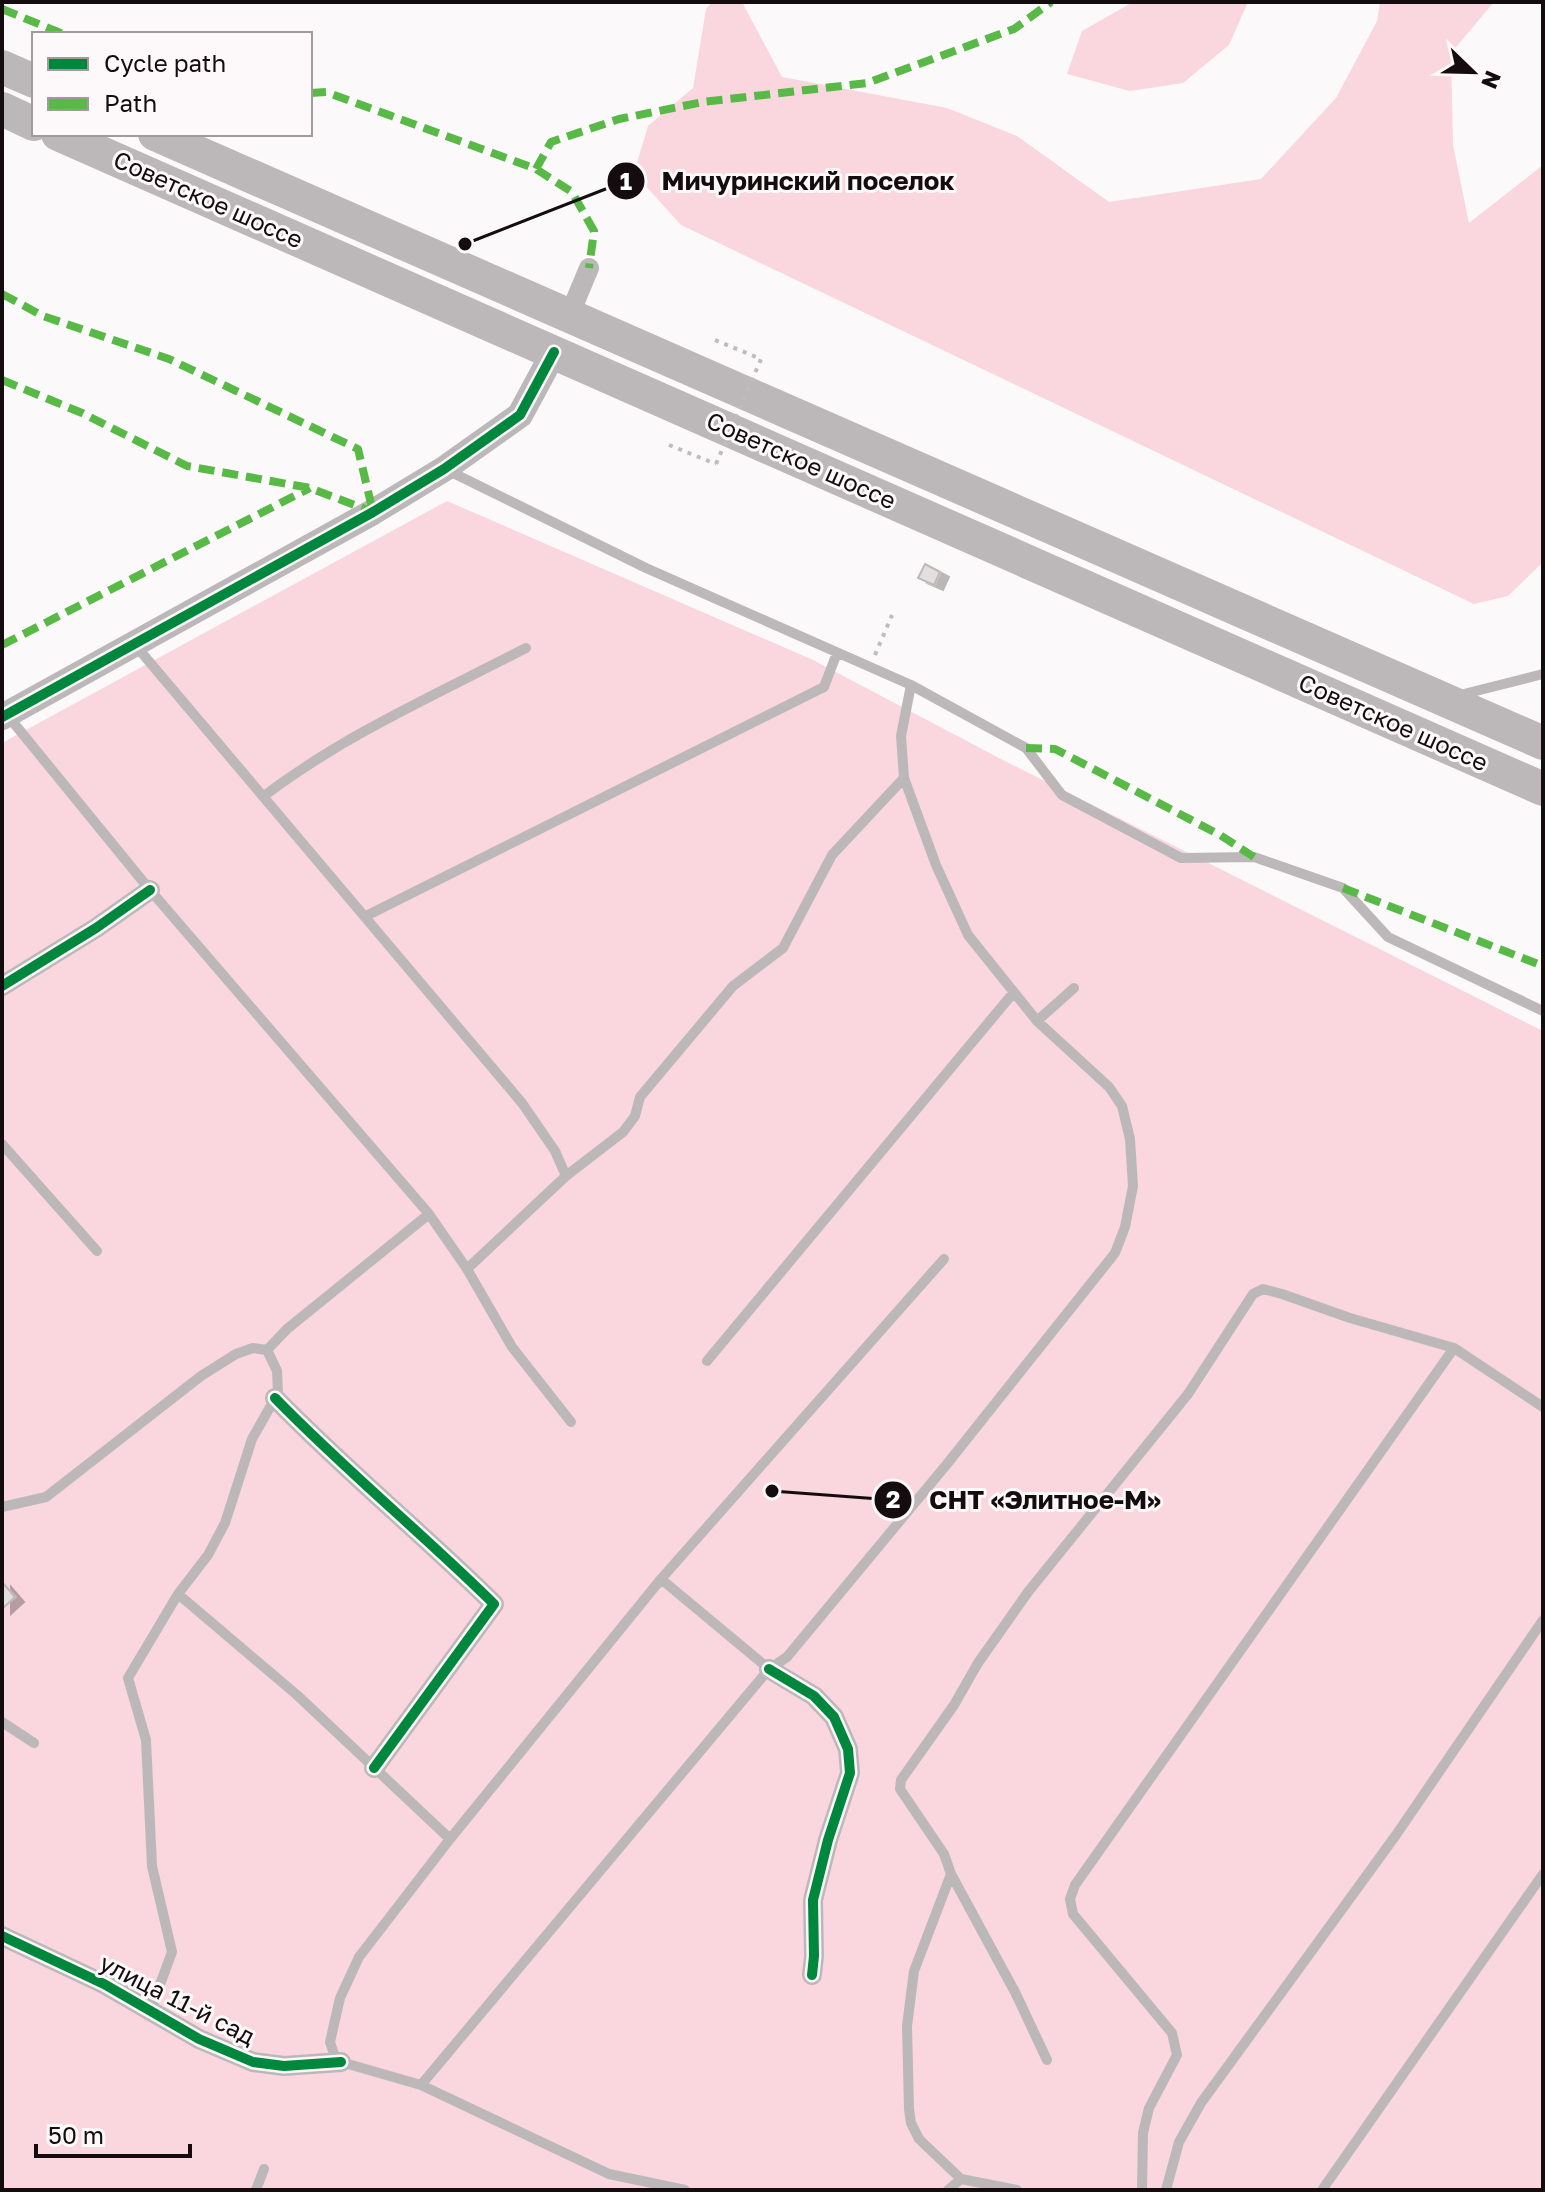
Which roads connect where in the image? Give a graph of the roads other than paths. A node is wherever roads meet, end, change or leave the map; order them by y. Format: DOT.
graph roads {
  1 [pos="2,67"];
  2 [pos="32,80"];
  3 [pos="2,109"];
  4 [pos="32,123"];
  5 [pos="63,136"];
  6 [pos="160,136"];
  7 [pos="589,268"];
  8 [pos="569,316"];
  9 [pos="554,352"];
  10 [pos="444,469"];
  11 [pos="134,644"];
  12 [pos="526,648"];
  13 [pos="837,653"];
  14 [pos="1543,674"];
  15 [pos="911,685"];
  16 [pos="1445,699"];
  17 [pos="4,715"];
  18 [pos="1543,743"];
  19 [pos="904,778"];
  20 [pos="1543,789"];
  21 [pos="264,796"];
  22 [pos="150,890"];
  23 [pos="366,916"];
  24 [pos="2,986"];
  25 [pos="1074,988"];
  26 [pos="1014,992"];
  27 [pos="1543,1011"];
  28 [pos="1037,1021"];
  29 [pos="2,1144"];
  30 [pos="566,1176"];
  31 [pos="429,1214"];
  32 [pos="97,1251"];
  33 [pos="944,1259"];
  34 [pos="467,1269"];
  35 [pos="1454,1348"];
  36 [pos="267,1350"];
  37 [pos="707,1361"];
  38 [pos="275,1398"];
  39 [pos="1543,1407"];
  40 [pos="571,1422"];
  41 [pos="2,1507"];
  42 [pos="661,1579"];
  43 [pos="178,1594"];
  44 [pos="1543,1620"];
  45 [pos="769,1669"];
  46 [pos="2,1722"];
  47 [pos="34,1743"];
  48 [pos="374,1768"];
  49 [pos="450,1839"];
  50 [pos="951,1874"];
  51 [pos="1543,1874"];
  52 [pos="2,1936"];
  53 [pos="812,1975"];
  54 [pos="151,2009"];
  55 [pos="1047,2060"];
  56 [pos="341,2062"];
  57 [pos="421,2085"];
  58 [pos="264,2169"];
  59 [pos="961,2179"];
  60 [pos="256,2190"];
  61 [pos="685,2190"];
  62 [pos="948,2190"];
  63 [pos="1017,2190"];
  64 [pos="1142,2190"];
  65 [pos="1166,2190"];
  66 [pos="1322,2190"];
  1 -- 2 [label="highway"];
  3 -- 4 [label="highway"];
  5 -- 9 [label="highway, Советское шоссе"];
  6 -- 8 [label="highway, Советское шоссе"];
  7 -- 8 [label="street"];
  8 -- 9 [label="highway"];
  8 -- 16 [label="highway, Советское шоссе"];
  9 -- 10 [label="street"];
  9 -- 20 [label="highway, Советское шоссе"];
  10 -- 11 [label="street"];
  10 -- 13 [label="lane"];
  11 -- 17 [label="street"];
  11 -- 21 [label="lane"];
  12 -- 21 [label="lane"];
  13 -- 15 [label="lane"];
  13 -- 23 [label="lane"];
  14 -- 16 [label="lane"];
  15 -- 19 [label="lane"];
  15 -- 27 [label="lane"];
  16 -- 18 [label="highway, Советское шоссе"];
  17 -- 22 [label="lane"];
  19 -- 26 [label="lane"];
  19 -- 30 [label="lane"];
  21 -- 23 [label="lane"];
  22 -- 24 [label="street"];
  22 -- 31 [label="lane"];
  23 -- 30 [label="lane"];
  25 -- 28 [label="lane"];
  26 -- 28 [label="lane"];
  26 -- 37 [label="lane"];
  28 -- 45 [label="lane"];
  29 -- 32 [label="lane"];
  30 -- 34 [label="lane"];
  31 -- 34 [label="lane"];
  31 -- 36 [label="lane"];
  33 -- 42 [label="lane"];
  34 -- 40 [label="lane"];
  35 -- 39 [label="lane"];
  35 -- 50 [label="lane"];
  35 -- 64 [label="lane"];
  36 -- 38 [label="lane"];
  36 -- 41 [label="lane"];
  38 -- 43 [label="lane"];
  38 -- 48 [label="street"];
  42 -- 45 [label="lane"];
  42 -- 49 [label="lane"];
  43 -- 48 [label="lane"];
  43 -- 54 [label="lane"];
  44 -- 65 [label="lane"];
  45 -- 53 [label="street"];
  45 -- 57 [label="lane"];
  46 -- 47 [label="lane"];
  48 -- 49 [label="lane"];
  49 -- 56 [label="lane"];
  50 -- 55 [label="lane"];
  50 -- 59 [label="lane"];
  51 -- 66 [label="lane"];
  52 -- 54 [label="street, улица 11-й сад"];
  54 -- 56 [label="street, улица 11-й сад"];
  56 -- 57 [label="lane"];
  57 -- 61 [label="lane"];
  58 -- 60 [label="lane"];
  59 -- 62 [label="lane"];
  59 -- 63 [label="lane"];
}
